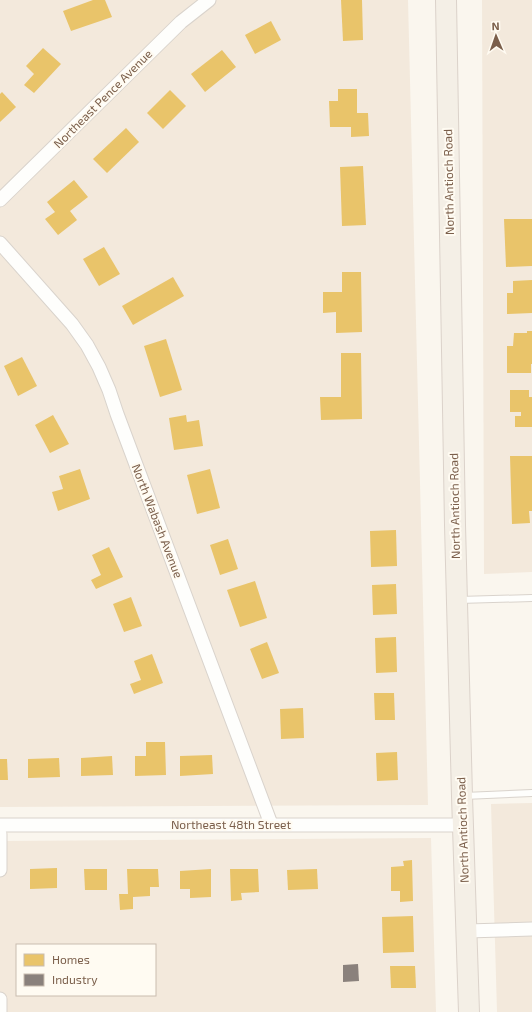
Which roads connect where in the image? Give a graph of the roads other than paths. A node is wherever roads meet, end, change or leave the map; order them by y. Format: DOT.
graph roads {
  1 [pos="209,0"];
  2 [pos="446,0"];
  3 [pos="0,200"];
  4 [pos="0,243"];
  5 [pos="532,598"];
  6 [pos="457,600"];
  7 [pos="532,793"];
  8 [pos="462,796"];
  9 [pos="271,824"];
  10 [pos="0,825"];
  11 [pos="463,825"];
  12 [pos="0,834"];
  13 [pos="0,870"];
  14 [pos="532,929"];
  15 [pos="467,931"];
  16 [pos="0,999"];
  17 [pos="0,1012"];
  18 [pos="469,1012"];
  1 -- 3 [label="street, Northeast Pence Avenue"];
  2 -- 6 [label="main road, North Antioch Road"];
  4 -- 9 [label="street, North Wabash Avenue"];
  5 -- 6 [label="lane"];
  6 -- 8 [label="main road, North Antioch Road"];
  7 -- 8 [label="lane"];
  8 -- 11 [label="main road, North Antioch Road"];
  9 -- 10 [label="street, Northeast 48th Street"];
  9 -- 11 [label="street, Northeast 48th Street"];
  11 -- 15 [label="main road, North Antioch Road"];
  12 -- 13 [label="street"];
  14 -- 15 [label="street"];
  15 -- 18 [label="main road, North Antioch Road"];
  16 -- 17 [label="street"];
}
